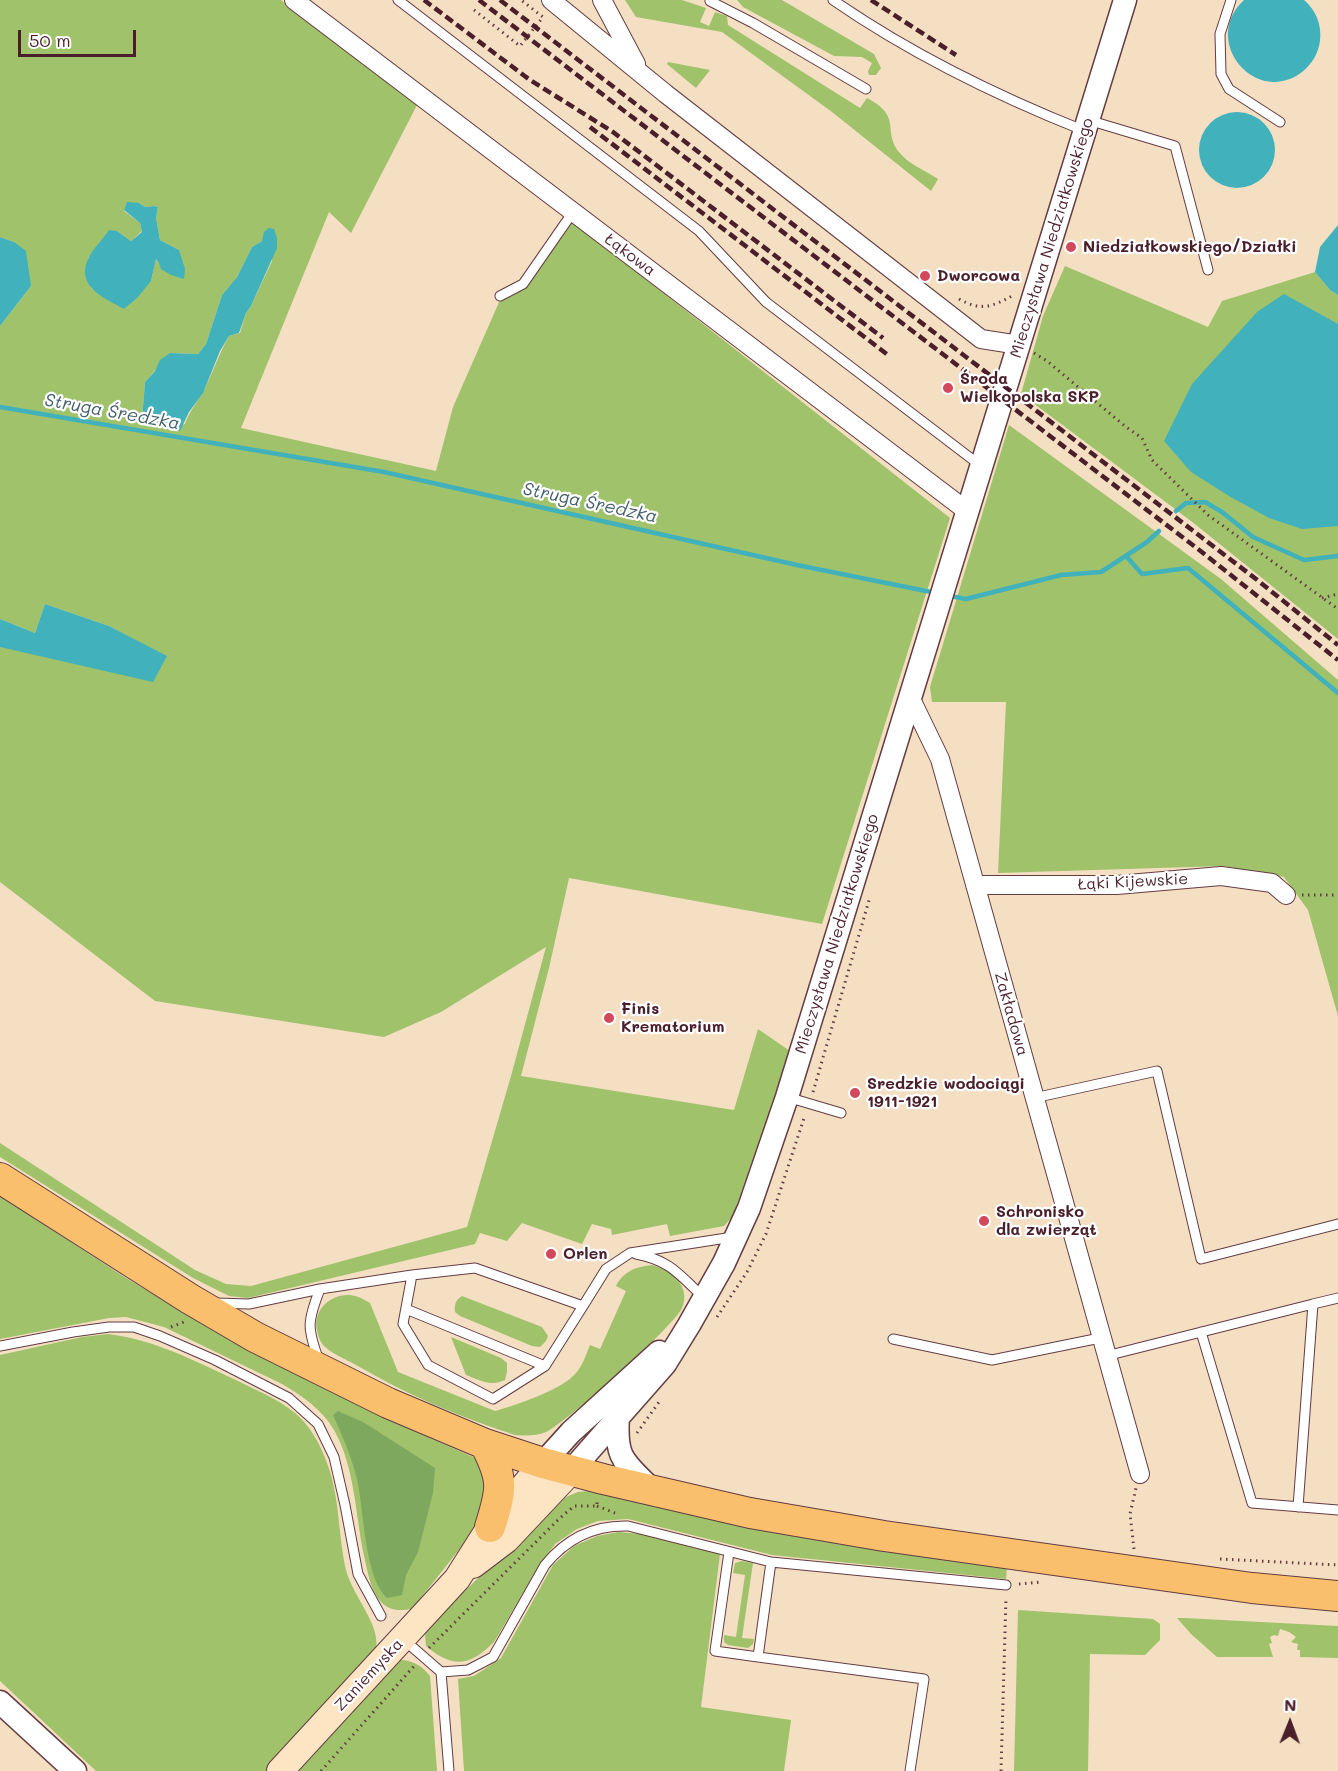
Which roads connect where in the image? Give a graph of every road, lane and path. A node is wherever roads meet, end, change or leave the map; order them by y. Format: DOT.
graph roads {
  1 [pos="294,0"];
  2 [pos="398,0"];
  3 [pos="521,0"];
  4 [pos="551,0"];
  5 [pos="602,0"];
  6 [pos="709,0"];
  7 [pos="833,0"];
  8 [pos="1125,0"];
  9 [pos="1231,0"];
  10 [pos="474,10"];
  11 [pos="640,71"];
  12 [pos="866,89"];
  13 [pos="1280,122"];
  14 [pos="1086,125"];
  15 [pos="573,212"];
  16 [pos="1208,270"];
  17 [pos="1020,287"];
  18 [pos="500,296"];
  19 [pos="957,298"];
  20 [pos="1019,345"];
  21 [pos="981,466"];
  22 [pos="967,511"];
  23 [pos="1338,594"];
  24 [pos="1322,598"];
  25 [pos="1338,609"];
  26 [pos="910,697"];
  27 [pos="975,885"];
  28 [pos="1286,895"];
  29 [pos="1338,895"];
  30 [pos="787,1096"];
  31 [pos="1034,1098"];
  32 [pos="841,1113"];
  33 [pos="0,1178"];
  34 [pos="1338,1224"];
  35 [pos="737,1237"];
  36 [pos="630,1252"];
  37 [pos="412,1275"];
  38 [pos="320,1289"];
  39 [pos="1338,1298"];
  40 [pos="190,1299"];
  41 [pos="704,1299"];
  42 [pos="1313,1304"];
  43 [pos="583,1306"];
  44 [pos="406,1308"];
  45 [pos="689,1325"];
  46 [pos="1202,1332"];
  47 [pos="1100,1338"];
  48 [pos="893,1339"];
  49 [pos="0,1346"];
  50 [pos="1106,1356"];
  51 [pos="545,1366"];
  52 [pos="323,1371"];
  53 [pos="618,1416"];
  54 [pos="485,1444"];
  55 [pos="557,1467"];
  56 [pos="1140,1474"];
  57 [pos="652,1490"];
  58 [pos="1298,1507"];
  59 [pos="1338,1510"];
  60 [pos="490,1527"];
  61 [pos="729,1552"];
  62 [pos="1134,1554"];
  63 [pos="1213,1558"];
  64 [pos="771,1562"];
  65 [pos="1064,1562"];
  66 [pos="1338,1565"];
  67 [pos="457,1579"];
  68 [pos="1006,1585"];
  69 [pos="1338,1596"];
  70 [pos="381,1616"];
  71 [pos="403,1639"];
  72 [pos="758,1657"];
  73 [pos="441,1672"];
  74 [pos="0,1702"];
  75 [pos="75,1771"];
  76 [pos="280,1771"];
  77 [pos="449,1771"];
  78 [pos="910,1771"];
  79 [pos="1001,1771"];
  1 -- 15 [label="street, Łąkowa"];
  2 -- 21 [label="lane"];
  3 -- 10 [label="path"];
  4 -- 11 [label="street"];
  5 -- 11 [label="street"];
  6 -- 12 [label="lane"];
  7 -- 14 [label="lane"];
  8 -- 14 [label="street, Mieczysława Niedziałkowskiego"];
  9 -- 13 [label="lane"];
  11 -- 20 [label="street"];
  14 -- 16 [label="lane"];
  14 -- 20 [label="street, Mieczysława Niedziałkowskiego"];
  15 -- 18 [label="lane"];
  15 -- 22 [label="street, Łąkowa"];
  17 -- 19 [label="path"];
  20 -- 21 [label="street, Mieczysława Niedziałkowskiego"];
  20 -- 24 [label="path"];
  21 -- 22 [label="street, Mieczysława Niedziałkowskiego"];
  22 -- 26 [label="street, Mieczysława Niedziałkowskiego"];
  23 -- 24 [label="path"];
  24 -- 25 [label="path"];
  26 -- 27 [label="street, Zakładowa"];
  26 -- 30 [label="street, Mieczysława Niedziałkowskiego"];
  27 -- 28 [label="street, Łąki Kijewskie"];
  27 -- 31 [label="street, Zakładowa"];
  28 -- 29 [label="path"];
  30 -- 32 [label="lane"];
  30 -- 35 [label="street, Mieczysława Niedziałkowskiego"];
  31 -- 34 [label="lane"];
  31 -- 47 [label="street, Zakładowa"];
  33 -- 40 [label="highway"];
  35 -- 36 [label="lane"];
  35 -- 41 [label="street, Mieczysława Niedziałkowskiego"];
  36 -- 41 [label="lane"];
  36 -- 43 [label="lane"];
  37 -- 38 [label="lane"];
  37 -- 43 [label="lane"];
  37 -- 44 [label="lane"];
  38 -- 40 [label="lane"];
  38 -- 52 [label="lane"];
  39 -- 42 [label="lane"];
  40 -- 52 [label="highway"];
  41 -- 45 [label="street, Mieczysława Niedziałkowskiego"];
  42 -- 46 [label="lane"];
  42 -- 58 [label="lane"];
  43 -- 51 [label="lane"];
  44 -- 51 [label="lane"];
  44 -- 51 [label="lane"];
  45 -- 53 [label="street, Mieczysława Niedziałkowskiego"];
  45 -- 55 [label="street, Mieczysława Niedziałkowskiego"];
  46 -- 50 [label="lane"];
  46 -- 58 [label="lane"];
  47 -- 48 [label="lane"];
  47 -- 50 [label="street, Zakładowa"];
  49 -- 70 [label="lane"];
  50 -- 56 [label="street, Zakładowa"];
  52 -- 54 [label="highway"];
  53 -- 55 [label="street, Mieczysława Niedziałkowskiego"];
  53 -- 57 [label="street"];
  54 -- 55 [label="highway"];
  54 -- 60 [label="highway"];
  55 -- 57 [label="highway"];
  55 -- 60 [label="main road, Zaniemyska"];
  55 -- 67 [label="main road, Zaniemyska"];
  56 -- 62 [label="path"];
  57 -- 65 [label="highway"];
  58 -- 59 [label="lane"];
  60 -- 67 [label="main road, Zaniemyska"];
  61 -- 64 [label="lane"];
  61 -- 72 [label="lane"];
  61 -- 73 [label="lane"];
  63 -- 66 [label="path"];
  64 -- 68 [label="lane"];
  64 -- 72 [label="lane"];
  65 -- 68 [label="path"];
  65 -- 69 [label="highway"];
  67 -- 71 [label="main road, Zaniemyska"];
  68 -- 79 [label="path"];
  71 -- 73 [label="lane"];
  71 -- 76 [label="main road, Zaniemyska"];
  72 -- 78 [label="lane"];
  73 -- 77 [label="lane"];
  74 -- 75 [label="street"];
}
